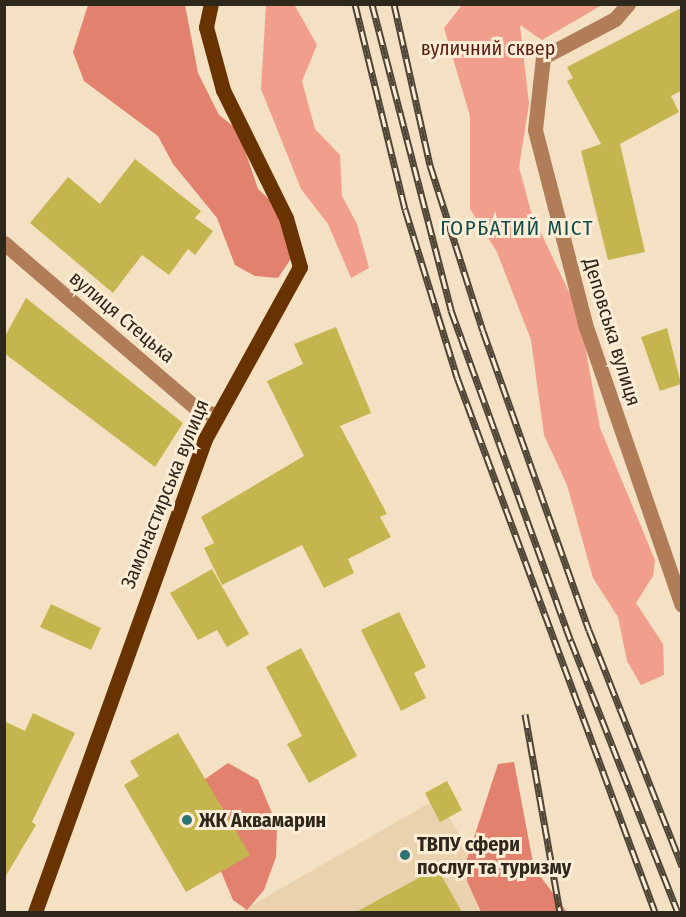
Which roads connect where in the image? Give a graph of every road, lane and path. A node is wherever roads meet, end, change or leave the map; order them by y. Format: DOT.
graph roads {
  1 [pos="211,4"];
  2 [pos="628,4"];
  3 [pos="4,243"];
  4 [pos="216,415"];
  5 [pos="681,605"];
  6 [pos="35,912"];
  1 -- 4 [label="main road, Замонастирська вулиця"];
  2 -- 5 [label="street, Деповська вулиця"];
  3 -- 4 [label="street, вулиця Стецька"];
  4 -- 6 [label="main road, Замонастирська вулиця"];
}
